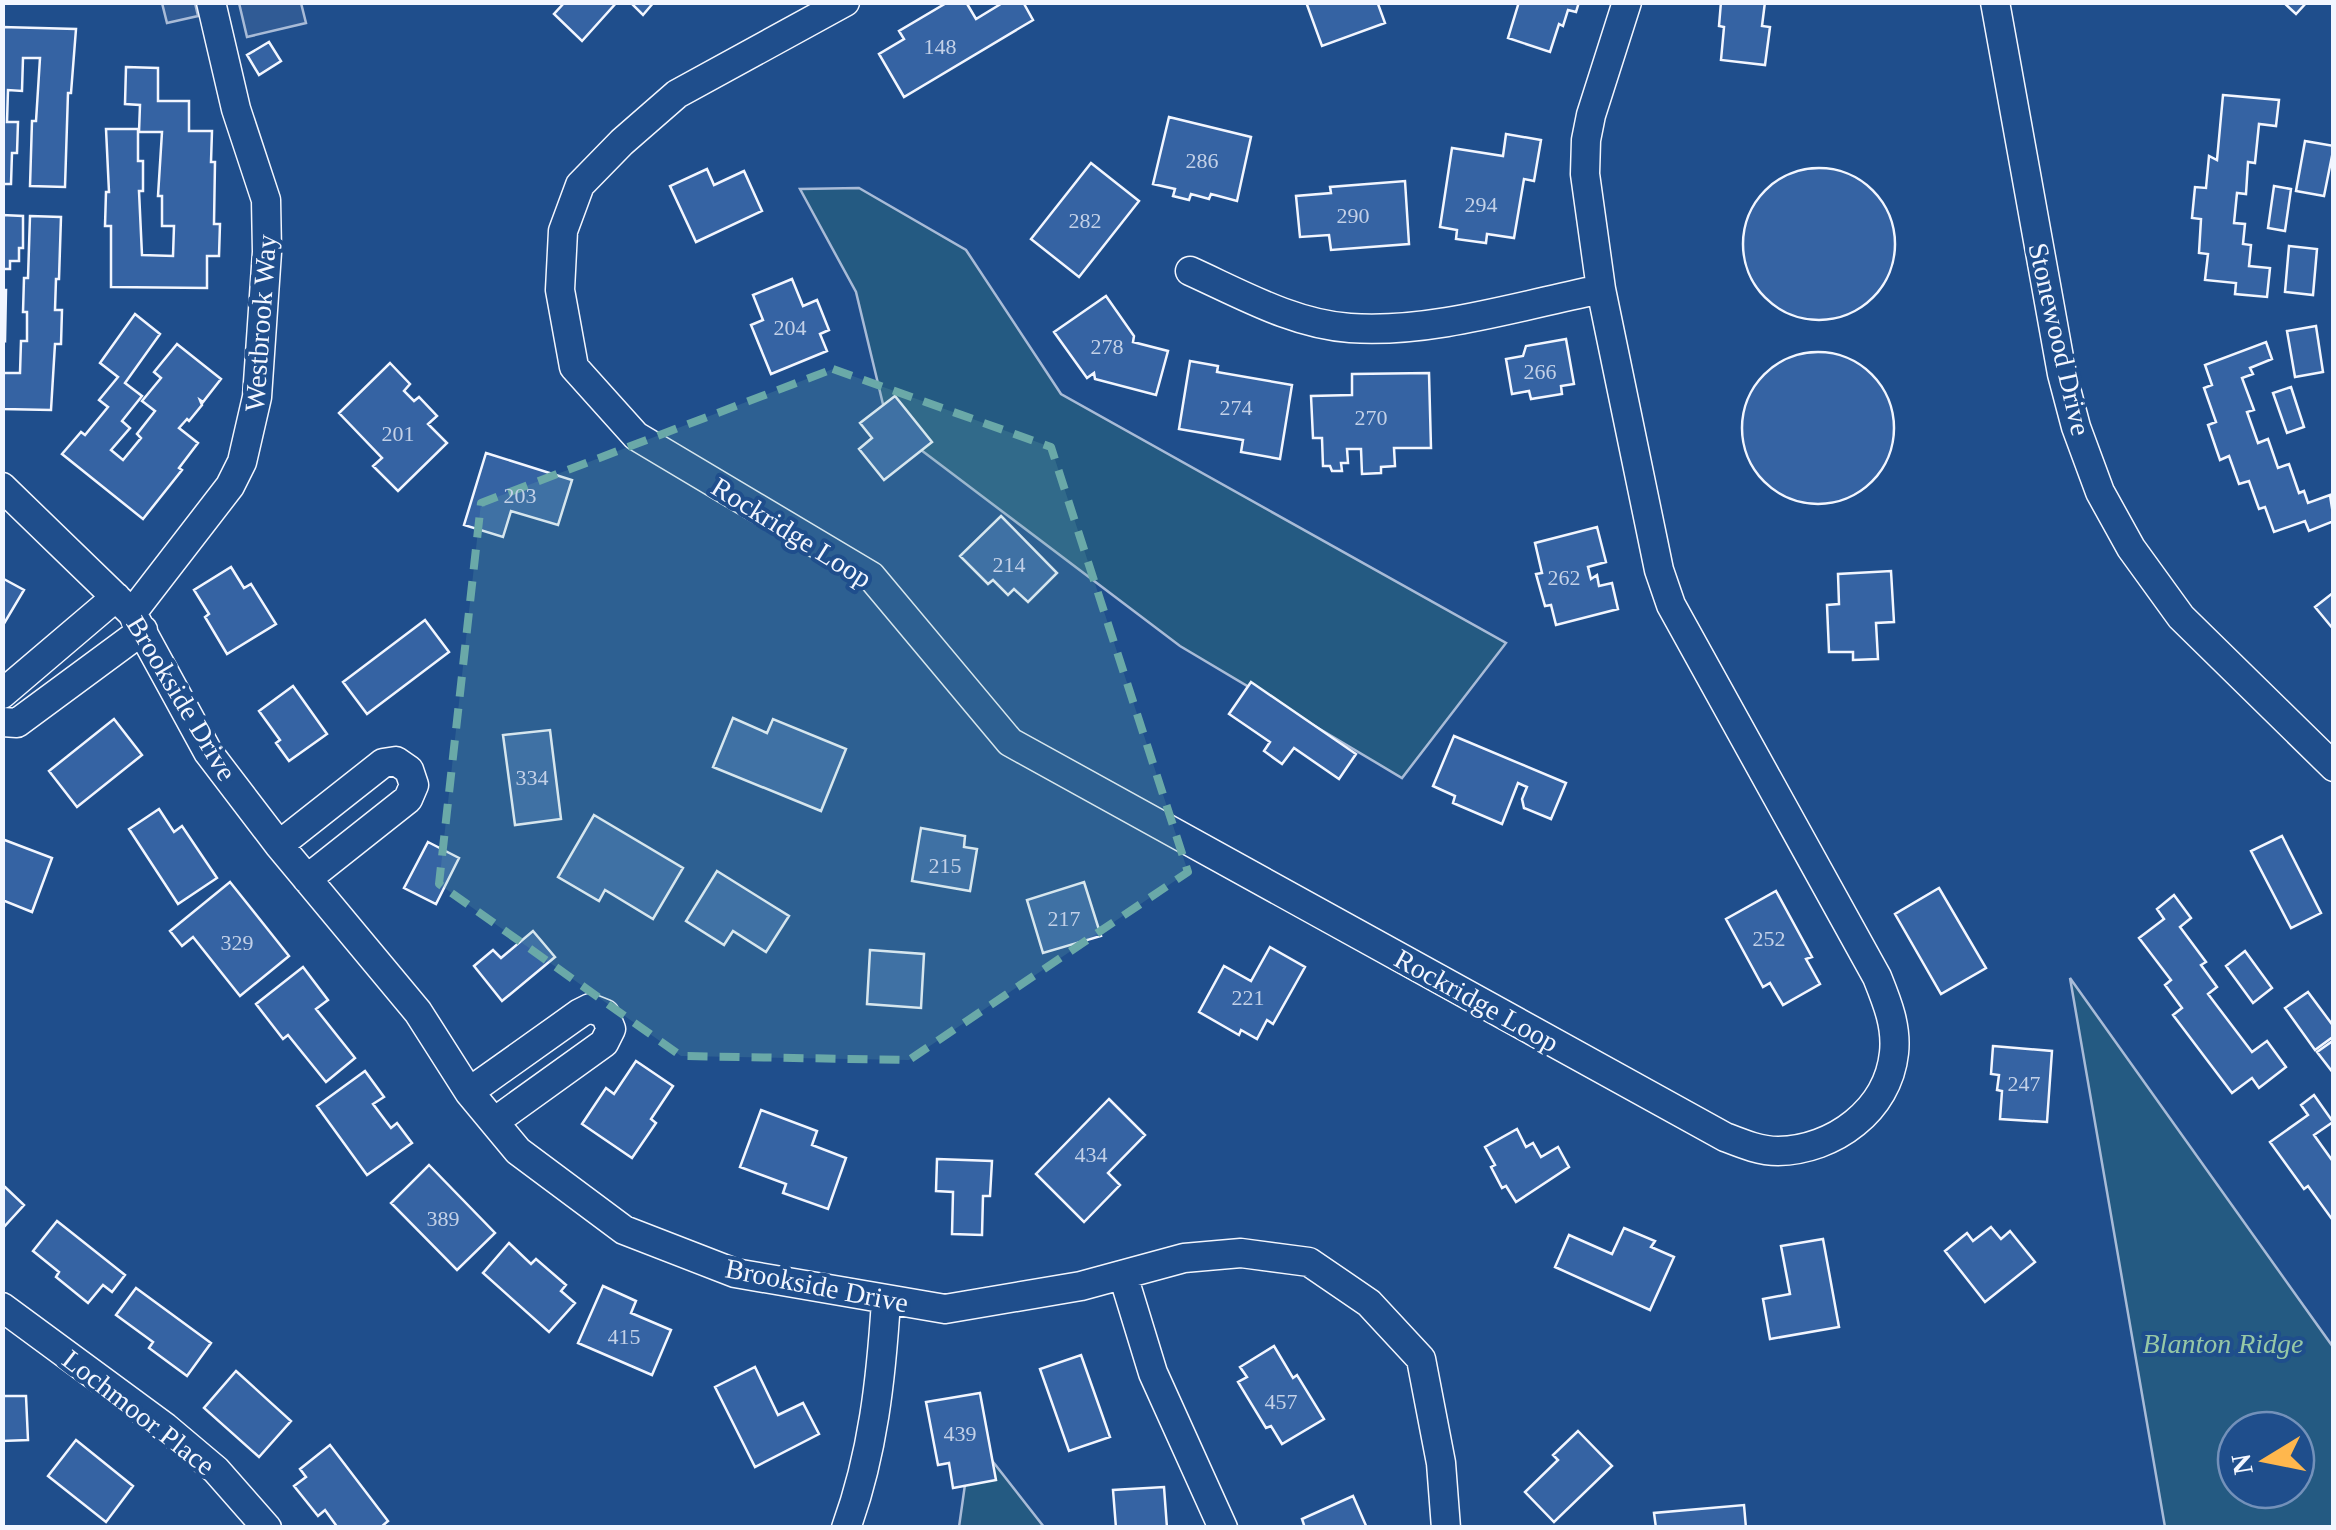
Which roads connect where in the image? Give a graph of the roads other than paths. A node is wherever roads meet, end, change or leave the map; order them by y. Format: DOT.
graph roads {
  1 [pos="211,2"];
  2 [pos="845,2"];
  3 [pos="1627,2"];
  4 [pos="1994,2"];
  5 [pos="1190,271"];
  6 [pos="1602,288"];
  7 [pos="2,487"];
  8 [pos="130,613"];
  9 [pos="2,694"];
  10 [pos="2,722"];
  11 [pos="2334,768"];
  12 [pos="279,845"];
  13 [pos="308,878"];
  14 [pos="469,1092"];
  15 [pos="494,1122"];
  16 [pos="1123,1275"];
  17 [pos="886,1302"];
  18 [pos="2,1307"];
  19 [pos="258,1524"];
  20 [pos="846,1528"];
  21 [pos="1223,1528"];
  22 [pos="1446,1528"];
  1 -- 8 [label="street, Westbrook Way"];
  2 -- 6 [label="street, Rockridge Loop"];
  3 -- 6 [label="street, Rockridge Loop"];
  4 -- 11 [label="street, Stonewood Drive"];
  5 -- 6 [label="street"];
  7 -- 8 [label="street, Brookside Drive"];
  8 -- 9 [label="street"];
  8 -- 10 [label="street"];
  8 -- 12 [label="street, Brookside Drive"];
  12 -- 13 [label="street, Brookside Drive"];
  12 -- 13 [label="street"];
  13 -- 14 [label="street, Brookside Drive"];
  14 -- 15 [label="street, Brookside Drive"];
  14 -- 15 [label="street"];
  15 -- 17 [label="street, Brookside Drive"];
  16 -- 17 [label="street, Brookside Drive"];
  16 -- 21 [label="street"];
  16 -- 22 [label="street, Brookside Drive"];
  17 -- 20 [label="street"];
  18 -- 19 [label="street, Lochmoor Place"];
}
